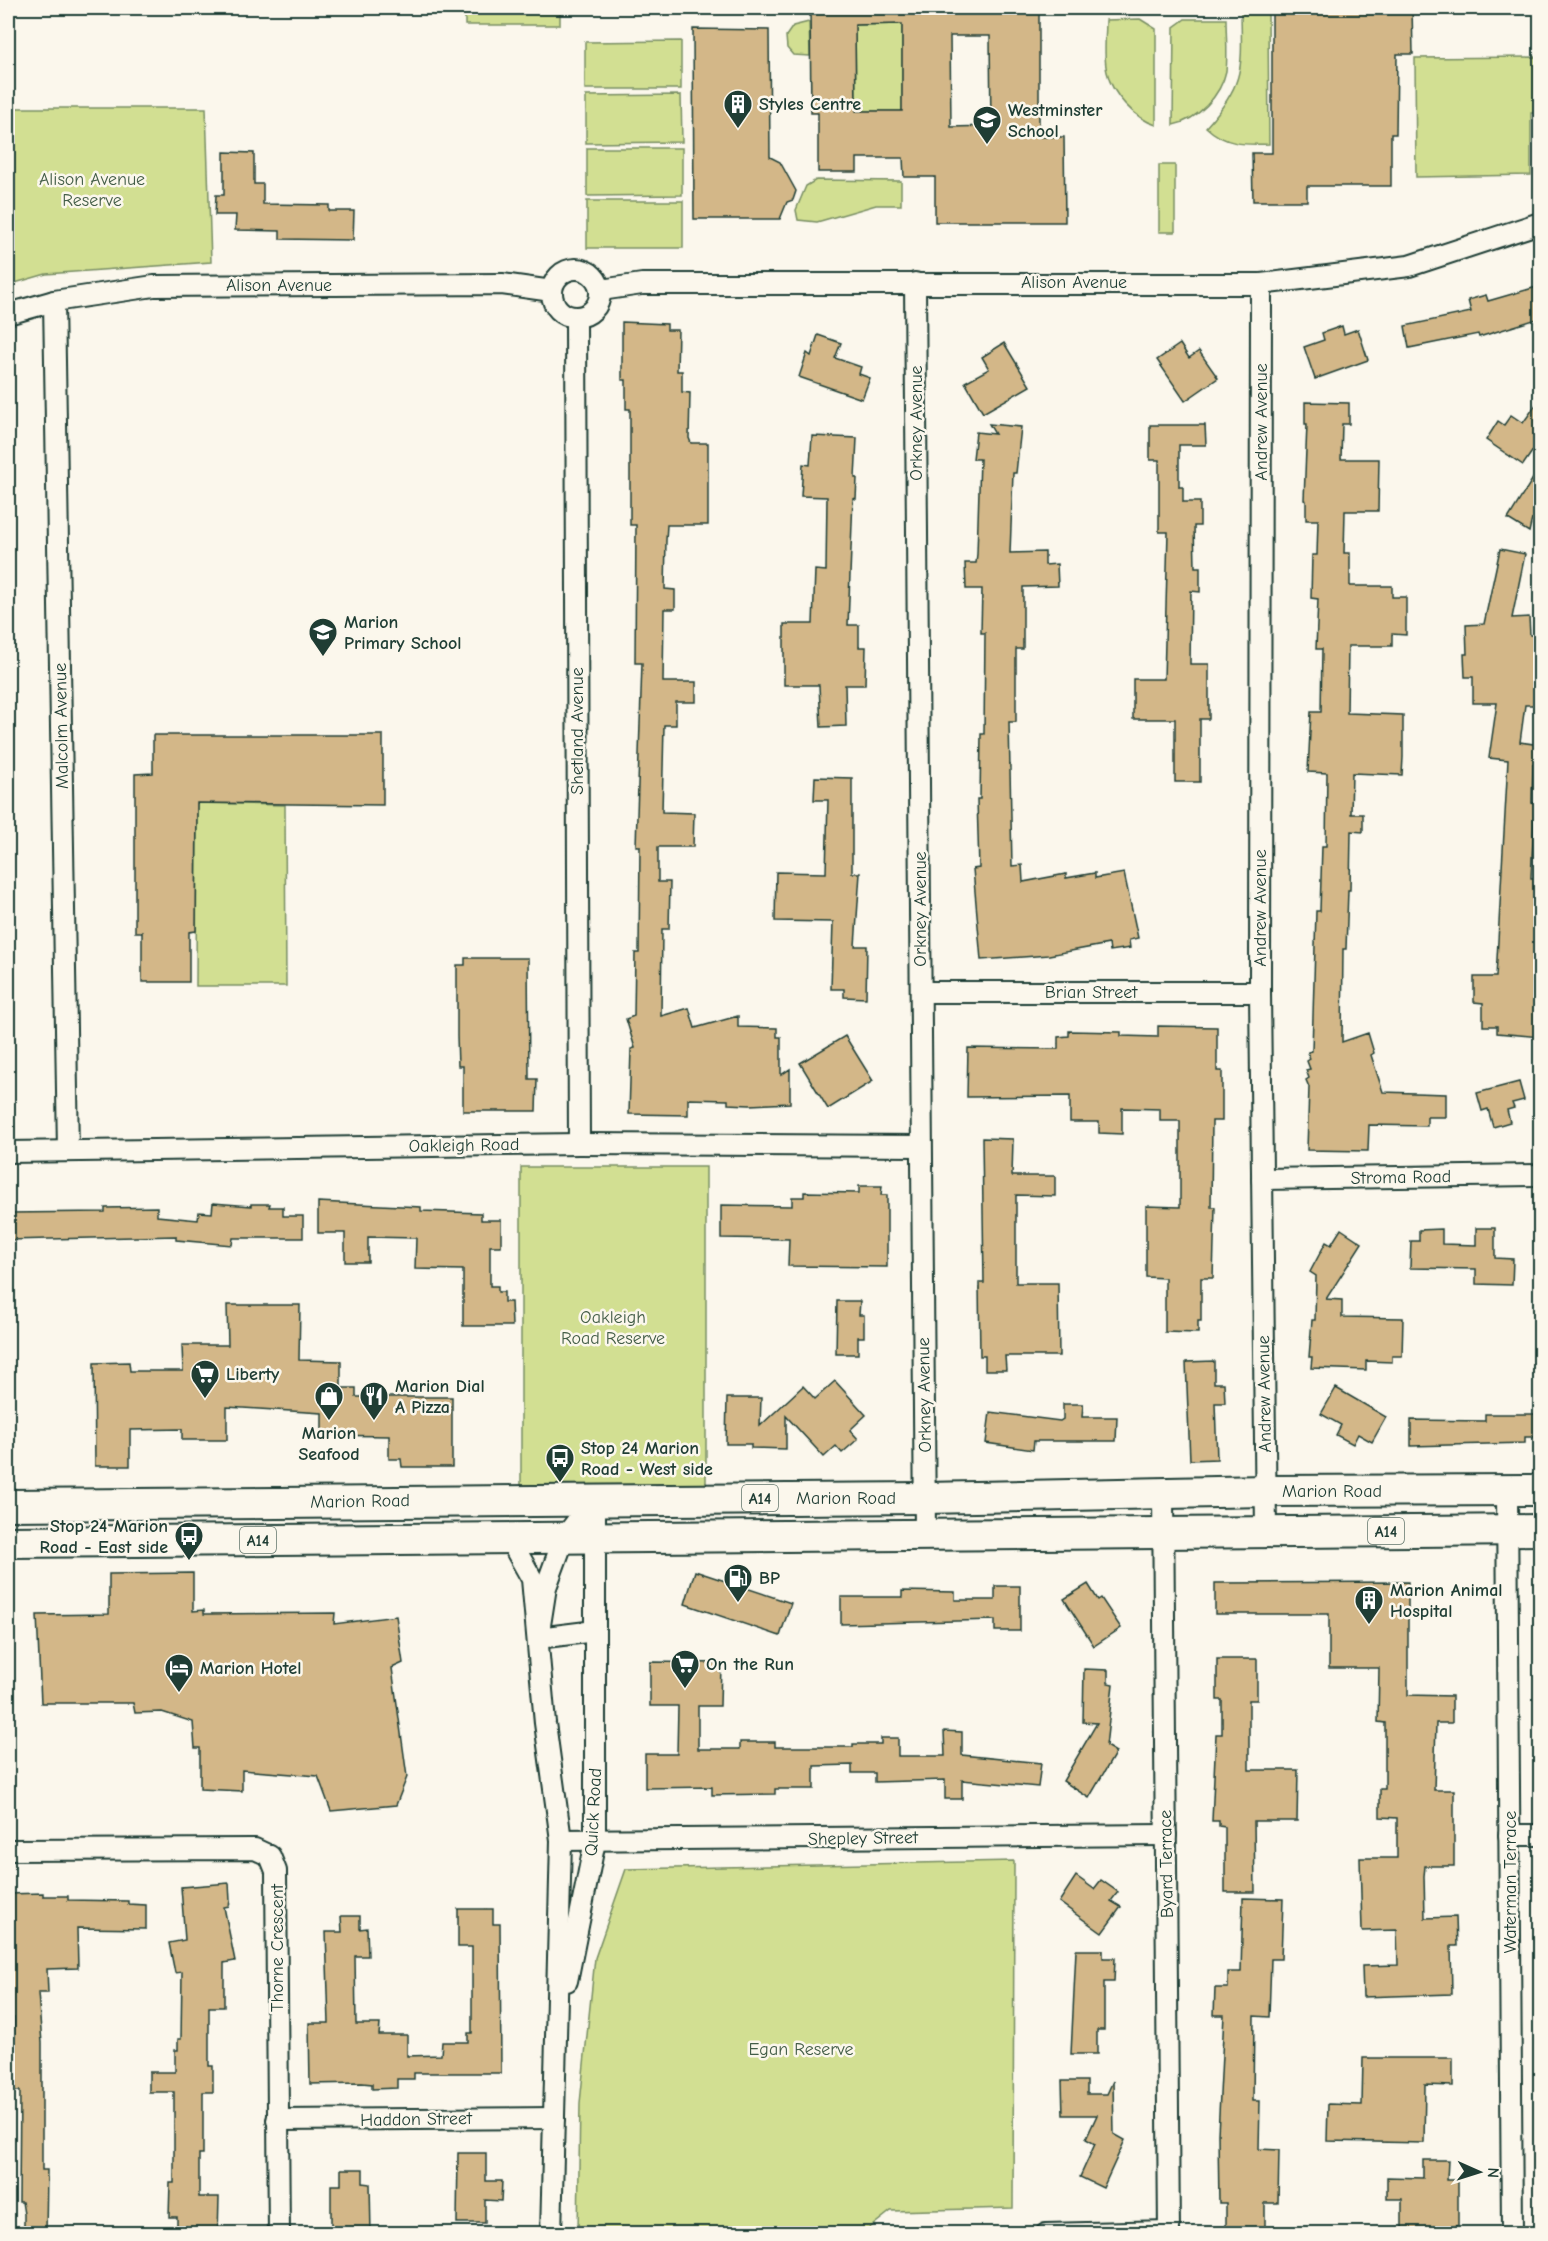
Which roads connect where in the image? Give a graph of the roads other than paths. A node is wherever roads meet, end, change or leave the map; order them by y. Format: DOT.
graph roads {
  1 [pos="1540,223"];
  2 [pos="915,283"];
  3 [pos="1261,284"];
  4 [pos="601,290"];
  5 [pos="552,291"];
  6 [pos="54,301"];
  7 [pos="8,314"];
  8 [pos="576,317"];
  9 [pos="1260,992"];
  10 [pos="921,993"];
  11 [pos="579,1144"];
  12 [pos="921,1146"];
  13 [pos="68,1151"];
  14 [pos="8,1152"];
  15 [pos="1540,1175"];
  16 [pos="1262,1179"];
  17 [pos="1507,1490"];
  18 [pos="1540,1490"];
  19 [pos="1265,1491"];
  20 [pos="1163,1494"];
  21 [pos="595,1498"];
  22 [pos="925,1498"];
  23 [pos="8,1505"];
  24 [pos="1507,1530"];
  25 [pos="1540,1530"];
  26 [pos="1266,1532"];
  27 [pos="1163,1533"];
  28 [pos="925,1535"];
  29 [pos="510,1538"];
  30 [pos="564,1538"];
  31 [pos="597,1538"];
  32 [pos="8,1542"];
  33 [pos="595,1631"];
  34 [pos="538,1638"];
  35 [pos="1166,1835"];
  36 [pos="1509,1835"];
  37 [pos="1540,1835"];
  38 [pos="561,1840"];
  39 [pos="595,1841"];
  40 [pos="8,1850"];
  41 [pos="558,2025"];
  42 [pos="554,2118"];
  43 [pos="277,2120"];
  44 [pos="1169,2232"];
  45 [pos="279,2234"];
  46 [pos="551,2234"];
  47 [pos="1046,2234"];
  48 [pos="1512,2234"];
  1 -- 3 [label="street, Alison Avenue"];
  2 -- 3 [label="street, Alison Avenue"];
  2 -- 4 [label="street, Alison Avenue"];
  2 -- 10 [label="street, Orkney Avenue"];
  3 -- 9 [label="street, Andrew Avenue"];
  4 -- 5 [label="street"];
  4 -- 8 [label="street"];
  5 -- 6 [label="street, Alison Avenue"];
  5 -- 8 [label="street"];
  6 -- 7 [label="street, Alison Avenue"];
  6 -- 13 [label="street, Malcolm Avenue"];
  8 -- 11 [label="street, Shetland Avenue"];
  9 -- 10 [label="street, Brian Street"];
  9 -- 16 [label="street, Andrew Avenue"];
  10 -- 12 [label="street, Orkney Avenue"];
  11 -- 12 [label="street, Oakleigh Road"];
  11 -- 13 [label="street, Oakleigh Road"];
  12 -- 22 [label="street, Orkney Avenue"];
  13 -- 14 [label="street, Oakleigh Road"];
  15 -- 16 [label="street, Stroma Road"];
  16 -- 19 [label="street, Andrew Avenue"];
  17 -- 18 [label="main road, Marion Road / A14"];
  17 -- 19 [label="main road, Marion Road / A14"];
  17 -- 24 [label="street, Waterman Terrace"];
  19 -- 20 [label="main road, Marion Road / A14"];
  19 -- 26 [label="street, Andrew Avenue"];
  20 -- 22 [label="main road, Marion Road / A14"];
  20 -- 27 [label="street, Byard Terrace"];
  21 -- 22 [label="main road, Marion Road / A14"];
  21 -- 23 [label="main road, Marion Road / A14"];
  21 -- 30 [label="street, Quick Road"];
  21 -- 31 [label="street, Quick Road"];
  22 -- 28 [label="street, Orkney Avenue"];
  24 -- 25 [label="main road, Marion Road / A14"];
  24 -- 26 [label="main road, Marion Road / A14"];
  24 -- 36 [label="street, Waterman Terrace"];
  26 -- 27 [label="main road, Marion Road / A14"];
  27 -- 28 [label="main road, Marion Road / A14"];
  27 -- 35 [label="street, Byard Terrace"];
  28 -- 31 [label="main road, Marion Road / A14"];
  29 -- 30 [label="main road, Marion Road / A14"];
  29 -- 32 [label="main road, Marion Road / A14"];
  29 -- 34 [label="street, Quick Road"];
  30 -- 31 [label="main road, Marion Road / A14"];
  30 -- 34 [label="street, Quick Road"];
  31 -- 33 [label="street, Quick Road"];
  33 -- 34 [label="street"];
  33 -- 39 [label="street, Quick Road"];
  34 -- 38 [label="street, Quick Road"];
  35 -- 39 [label="street, Shepley Street"];
  35 -- 44 [label="street, Byard Terrace"];
  36 -- 37 [label="street"];
  36 -- 48 [label="street, Waterman Terrace"];
  38 -- 39 [label="street, Shepley Street"];
  38 -- 41 [label="street, Quick Road"];
  39 -- 41 [label="street, Quick Road"];
  40 -- 43 [label="street, Thorne Crescent"];
  41 -- 42 [label="street, Quick Road"];
  42 -- 43 [label="street, Haddon Street"];
  42 -- 46 [label="street, Quick Road"];
  43 -- 45 [label="street, Thorne Crescent"];
  44 -- 47 [label="street"];
}
